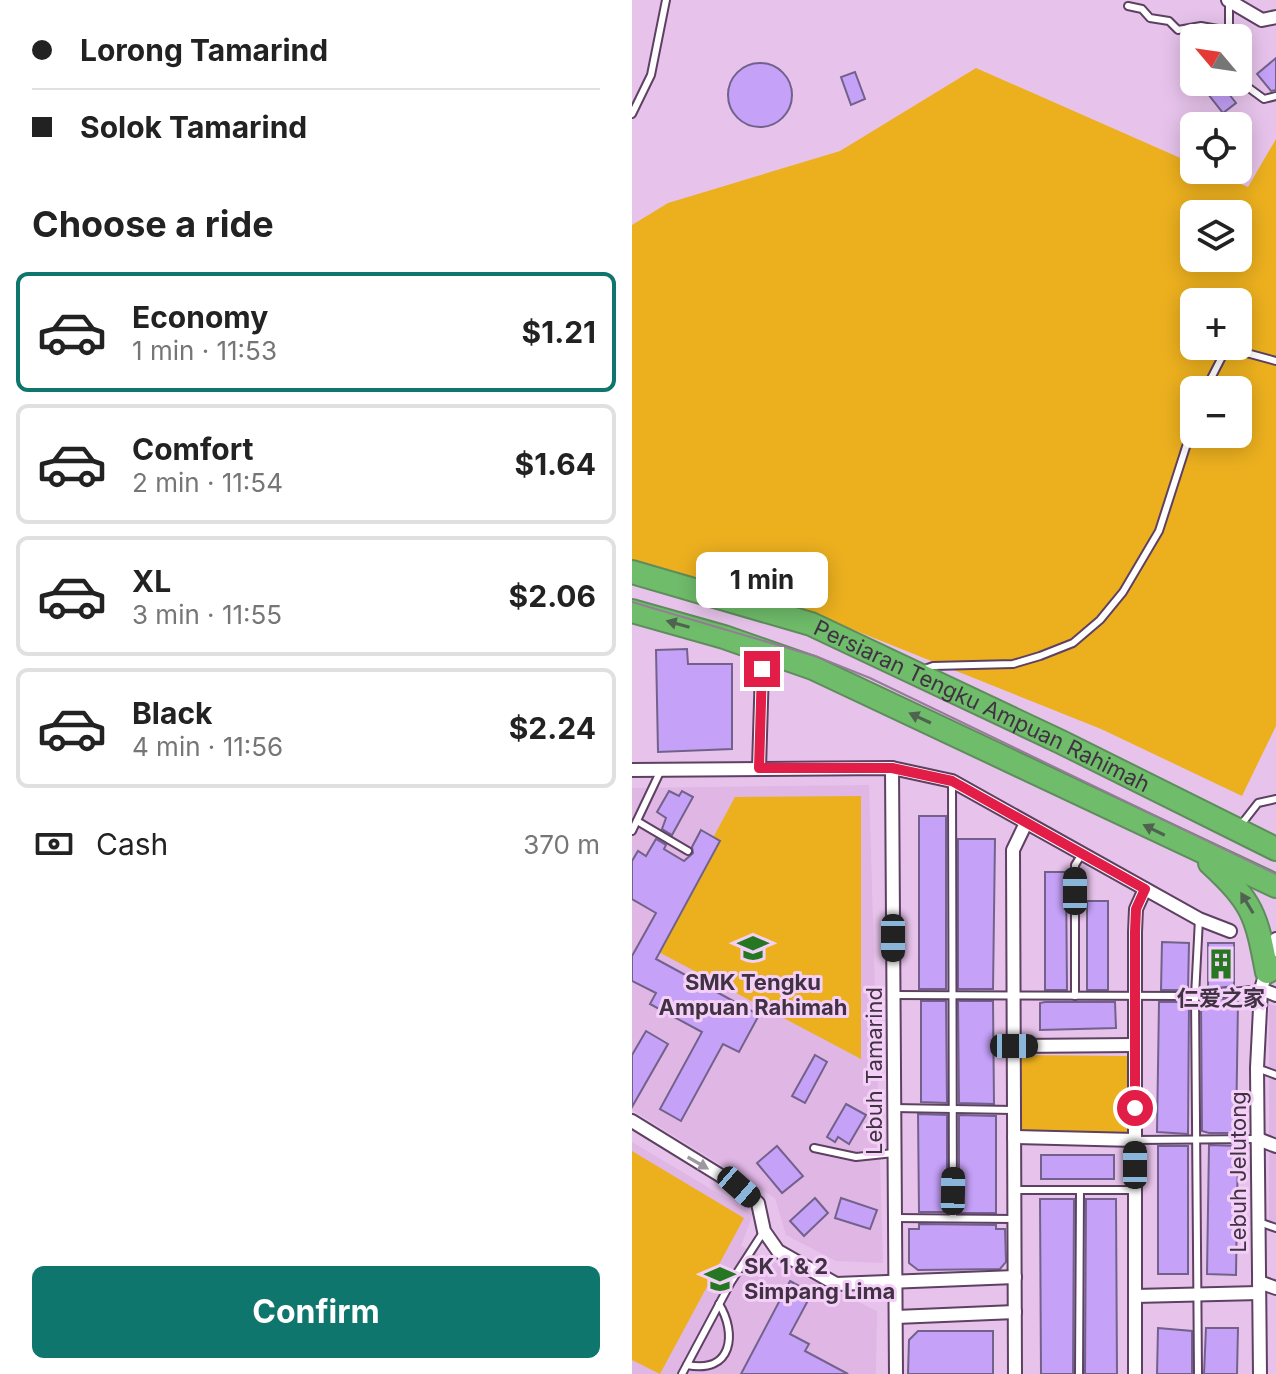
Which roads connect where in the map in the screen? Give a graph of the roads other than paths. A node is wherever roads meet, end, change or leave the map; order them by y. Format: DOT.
graph roads {
  1 [pos="666,0"];
  2 [pos="1228,1"];
  3 [pos="1128,6"];
  4 [pos="1276,17"];
  5 [pos="1229,24"];
  6 [pos="1180,30"];
  7 [pos="1252,90"];
  8 [pos="1276,96"];
  9 [pos="632,114"];
  10 [pos="1276,361"];
  11 [pos="1212,376"];
  12 [pos="1186,448"];
  13 [pos="632,572"];
  14 [pos="632,611"];
  15 [pos="762,669"];
  16 [pos="914,674"];
  17 [pos="759,768"];
  18 [pos="892,768"];
  19 [pos="632,770"];
  20 [pos="661,770"];
  21 [pos="952,781"];
  22 [pos="1276,799"];
  23 [pos="637,821"];
  24 [pos="1026,823"];
  25 [pos="1238,829"];
  26 [pos="632,831"];
  27 [pos="1271,849"];
  28 [pos="688,851"];
  29 [pos="1197,851"];
  30 [pos="1082,854"];
  31 [pos="1276,886"];
  32 [pos="1145,889"];
  33 [pos="1199,919"];
  34 [pos="1230,931"];
  35 [pos="1276,939"];
  36 [pos="1270,971"];
  37 [pos="893,995"];
  38 [pos="953,995"];
  39 [pos="1013,995"];
  40 [pos="1276,995"];
  41 [pos="1075,996"];
  42 [pos="1135,996"];
  43 [pos="1195,996"];
  44 [pos="1135,1045"];
  45 [pos="1014,1046"];
  46 [pos="1257,1068"];
  47 [pos="1276,1075"];
  48 [pos="894,1108"];
  49 [pos="955,1109"];
  50 [pos="1013,1110"];
  51 [pos="632,1121"];
  52 [pos="1014,1137"];
  53 [pos="1258,1139"];
  54 [pos="1135,1140"];
  55 [pos="1198,1140"];
  56 [pos="1276,1146"];
  57 [pos="814,1148"];
  58 [pos="894,1153"];
  59 [pos="1014,1190"];
  60 [pos="1080,1190"];
  61 [pos="1135,1190"];
  62 [pos="895,1218"];
  63 [pos="953,1218"];
  64 [pos="1014,1219"];
  65 [pos="1259,1222"];
  66 [pos="1276,1228"];
  67 [pos="764,1231"];
  68 [pos="1015,1277"];
  69 [pos="895,1282"];
  70 [pos="1259,1287"];
  71 [pos="1276,1288"];
  72 [pos="1198,1294"];
  73 [pos="1135,1296"];
  74 [pos="719,1304"];
  75 [pos="1015,1312"];
  76 [pos="896,1317"];
  77 [pos="687,1365"];
  78 [pos="682,1374"];
  79 [pos="896,1374"];
  80 [pos="1015,1374"];
  81 [pos="1079,1374"];
  82 [pos="1135,1374"];
  83 [pos="1198,1374"];
  84 [pos="1260,1374"];
  1 -- 9 [label="lane"];
  2 -- 4 [label="street"];
  2 -- 5 [label="lane"];
  3 -- 6 [label="lane"];
  7 -- 8 [label="lane"];
  10 -- 11 [label="lane"];
  12 -- 16 [label="lane"];
  13 -- 16 [label="highway, Persiaran Tengku Ampuan Rahimah"];
  29 -- 14 [label="highway, Persiaran Tengku Ampuan Rahimah, one-way"];
  15 -- 17 [label="street"];
  16 -- 25 [label="highway, Persiaran Tengku Ampuan Rahimah"];
  17 -- 18 [label="street"];
  17 -- 20 [label="street"];
  18 -- 21 [label="street"];
  18 -- 37 [label="street, Lebuh Tamarind"];
  19 -- 20 [label="street"];
  20 -- 23 [label="lane"];
  21 -- 24 [label="street"];
  21 -- 38 [label="lane"];
  22 -- 25 [label="lane"];
  23 -- 26 [label="lane"];
  23 -- 28 [label="lane"];
  24 -- 30 [label="street"];
  24 -- 39 [label="street"];
  25 -- 27 [label="highway, Persiaran Tengku Ampuan Rahimah"];
  29 -- 31 [label="highway, Persiaran Tengku Ampuan Rahimah"];
  36 -- 29 [label="highway, one-way"];
  30 -- 32 [label="street"];
  30 -- 41 [label="lane"];
  32 -- 33 [label="street"];
  32 -- 42 [label="street"];
  33 -- 34 [label="street"];
  33 -- 43 [label="lane"];
  35 -- 36 [label="street, Lebuh Jelutong"];
  36 -- 40 [label="street"];
  36 -- 43 [label="lane"];
  36 -- 46 [label="street, Lebuh Jelutong"];
  37 -- 38 [label="lane"];
  37 -- 48 [label="street, Lebuh Tamarind"];
  38 -- 39 [label="lane"];
  38 -- 49 [label="lane"];
  39 -- 41 [label="lane"];
  39 -- 45 [label="street"];
  41 -- 42 [label="lane"];
  42 -- 43 [label="lane"];
  42 -- 44 [label="street"];
  43 -- 55 [label="lane"];
  44 -- 45 [label="street"];
  44 -- 54 [label="street"];
  45 -- 50 [label="street"];
  46 -- 47 [label="lane"];
  46 -- 53 [label="street, Lebuh Jelutong"];
  48 -- 49 [label="lane"];
  48 -- 58 [label="street, Lebuh Tamarind"];
  49 -- 50 [label="lane"];
  49 -- 63 [label="lane"];
  50 -- 52 [label="street"];
  51 -- 67 [label="street, one-way"];
  52 -- 54 [label="street"];
  52 -- 59 [label="street"];
  53 -- 55 [label="lane"];
  53 -- 56 [label="street"];
  53 -- 65 [label="street, Lebuh Jelutong"];
  54 -- 55 [label="lane"];
  54 -- 61 [label="street"];
  55 -- 72 [label="lane"];
  57 -- 58 [label="lane"];
  58 -- 62 [label="street, Lebuh Tamarind"];
  59 -- 60 [label="lane"];
  59 -- 64 [label="street"];
  60 -- 61 [label="lane"];
  60 -- 81 [label="lane"];
  61 -- 73 [label="street"];
  62 -- 63 [label="lane"];
  62 -- 69 [label="street, Lebuh Tamarind"];
  63 -- 64 [label="lane"];
  64 -- 68 [label="street"];
  65 -- 66 [label="lane"];
  65 -- 70 [label="street, Lebuh Jelutong"];
  67 -- 69 [label="street"];
  67 -- 74 [label="lane"];
  68 -- 69 [label="street"];
  68 -- 75 [label="street"];
  69 -- 76 [label="street, Lebuh Tamarind"];
  70 -- 71 [label="street"];
  70 -- 72 [label="street"];
  70 -- 84 [label="street, Lebuh Jelutong"];
  72 -- 73 [label="street"];
  72 -- 83 [label="lane"];
  73 -- 82 [label="street"];
  74 -- 77 [label="lane"];
  74 -- 77 [label="lane"];
  75 -- 76 [label="street"];
  75 -- 80 [label="street"];
  76 -- 79 [label="street, Lebuh Tamarind"];
  77 -- 78 [label="lane"];
}
